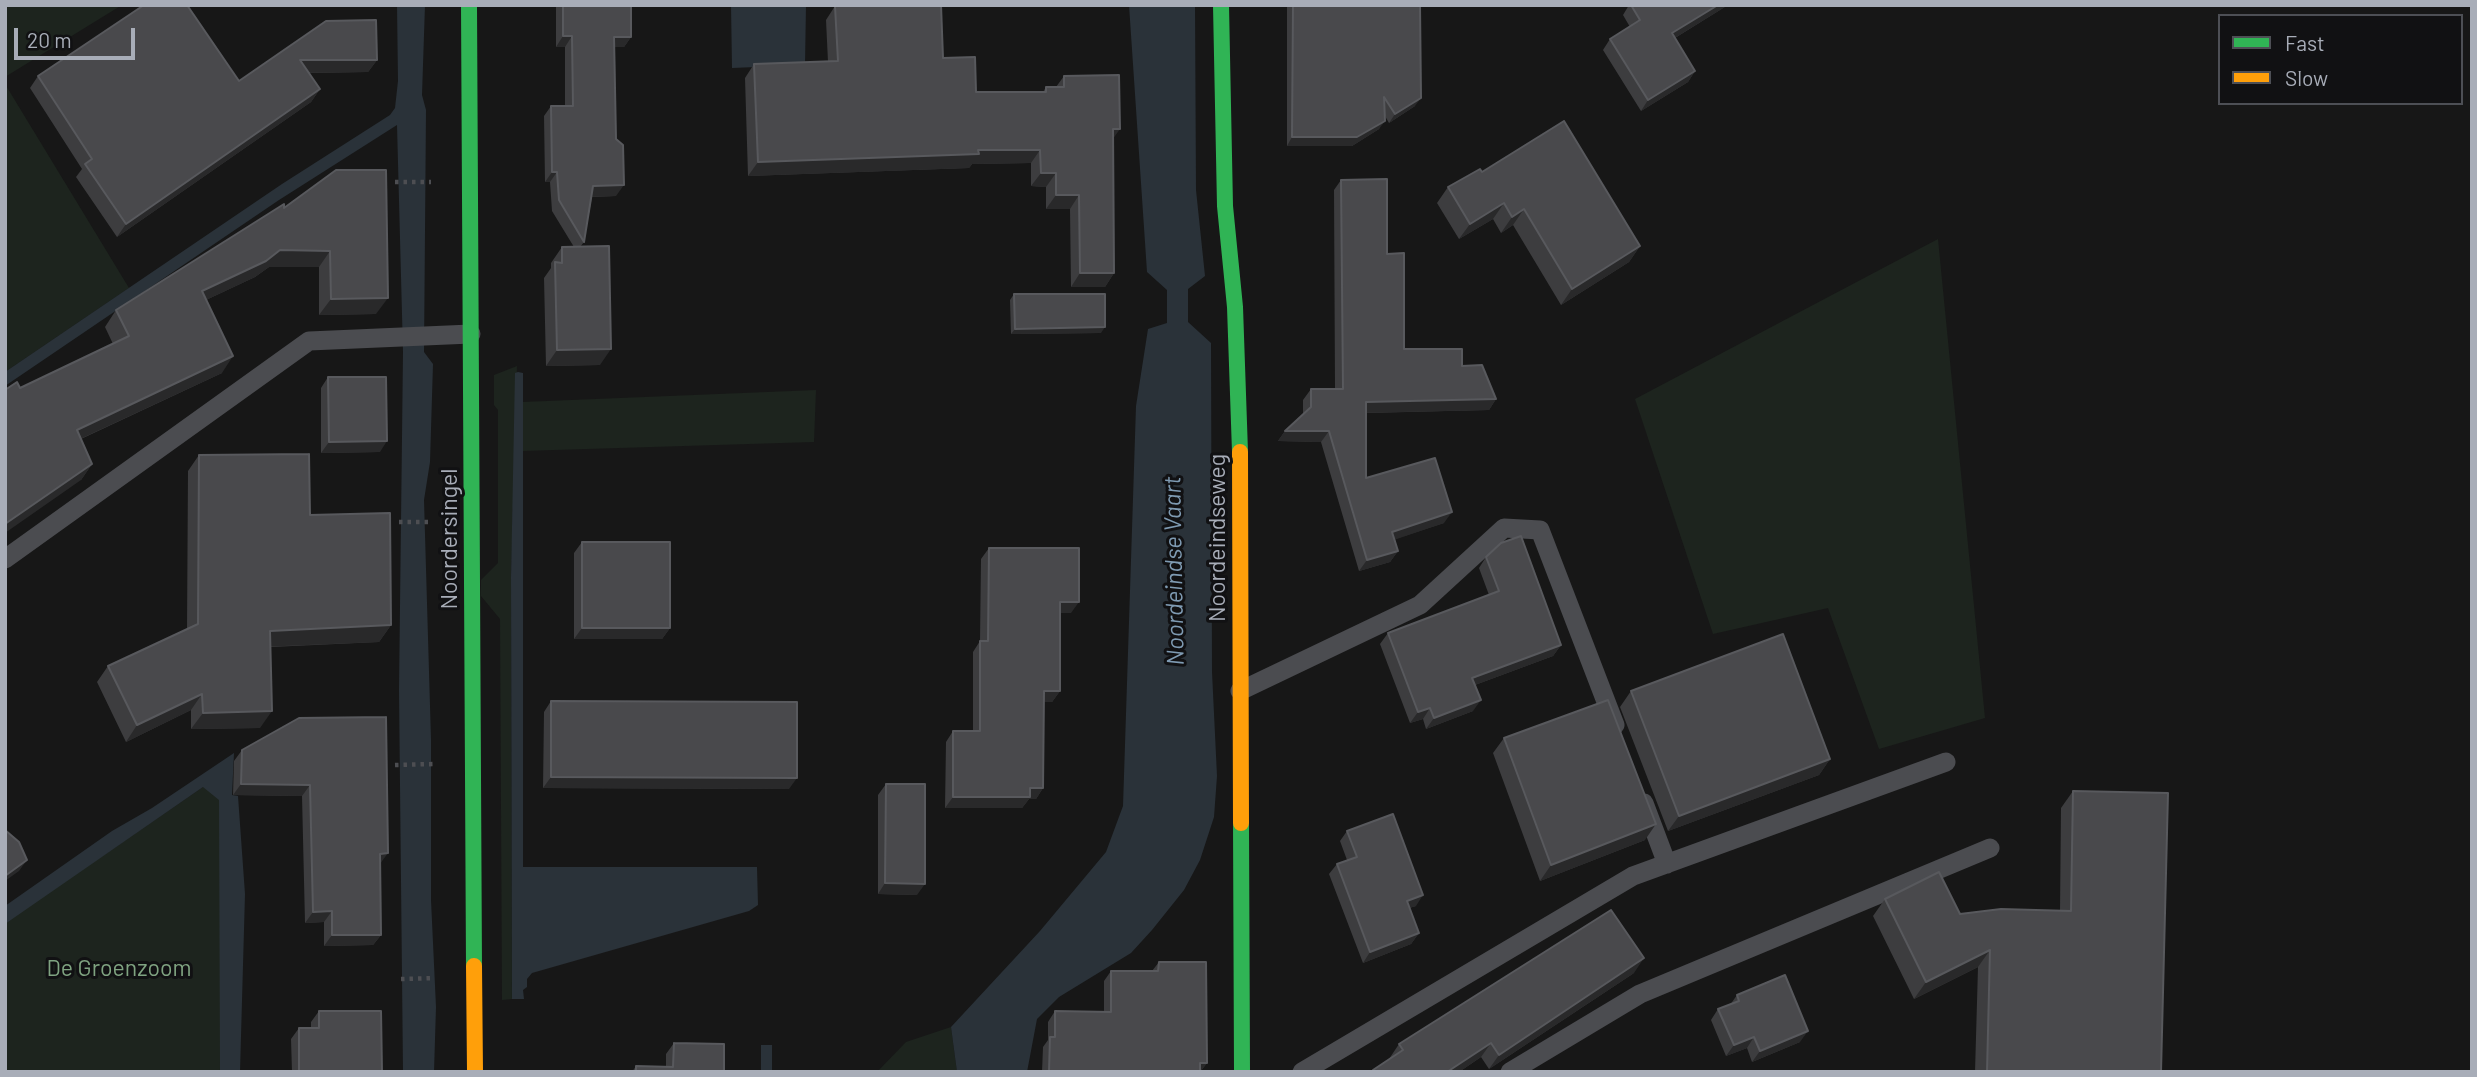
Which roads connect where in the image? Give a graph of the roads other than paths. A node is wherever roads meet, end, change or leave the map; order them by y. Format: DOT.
graph roads {
  1 [pos="469,5"];
  2 [pos="1221,5"];
  3 [pos="471,334"];
  4 [pos="5,559"];
  5 [pos="1240,691"];
  6 [pos="1623,748"];
  7 [pos="1946,762"];
  8 [pos="1638,787"];
  9 [pos="1990,848"];
  10 [pos="1667,864"];
  11 [pos="475,1072"];
  12 [pos="1242,1072"];
  13 [pos="1302,1072"];
  14 [pos="1510,1072"];
  1 -- 3 [label="street, Noordersingel"];
  2 -- 5 [label="street, Noordeindseweg"];
  3 -- 4 [label="lane"];
  3 -- 11 [label="street, Noordersingel"];
  5 -- 6 [label="lane"];
  5 -- 12 [label="street, Noordeindseweg"];
  7 -- 10 [label="lane"];
  8 -- 10 [label="lane"];
  9 -- 14 [label="lane"];
  10 -- 13 [label="lane"];
}
